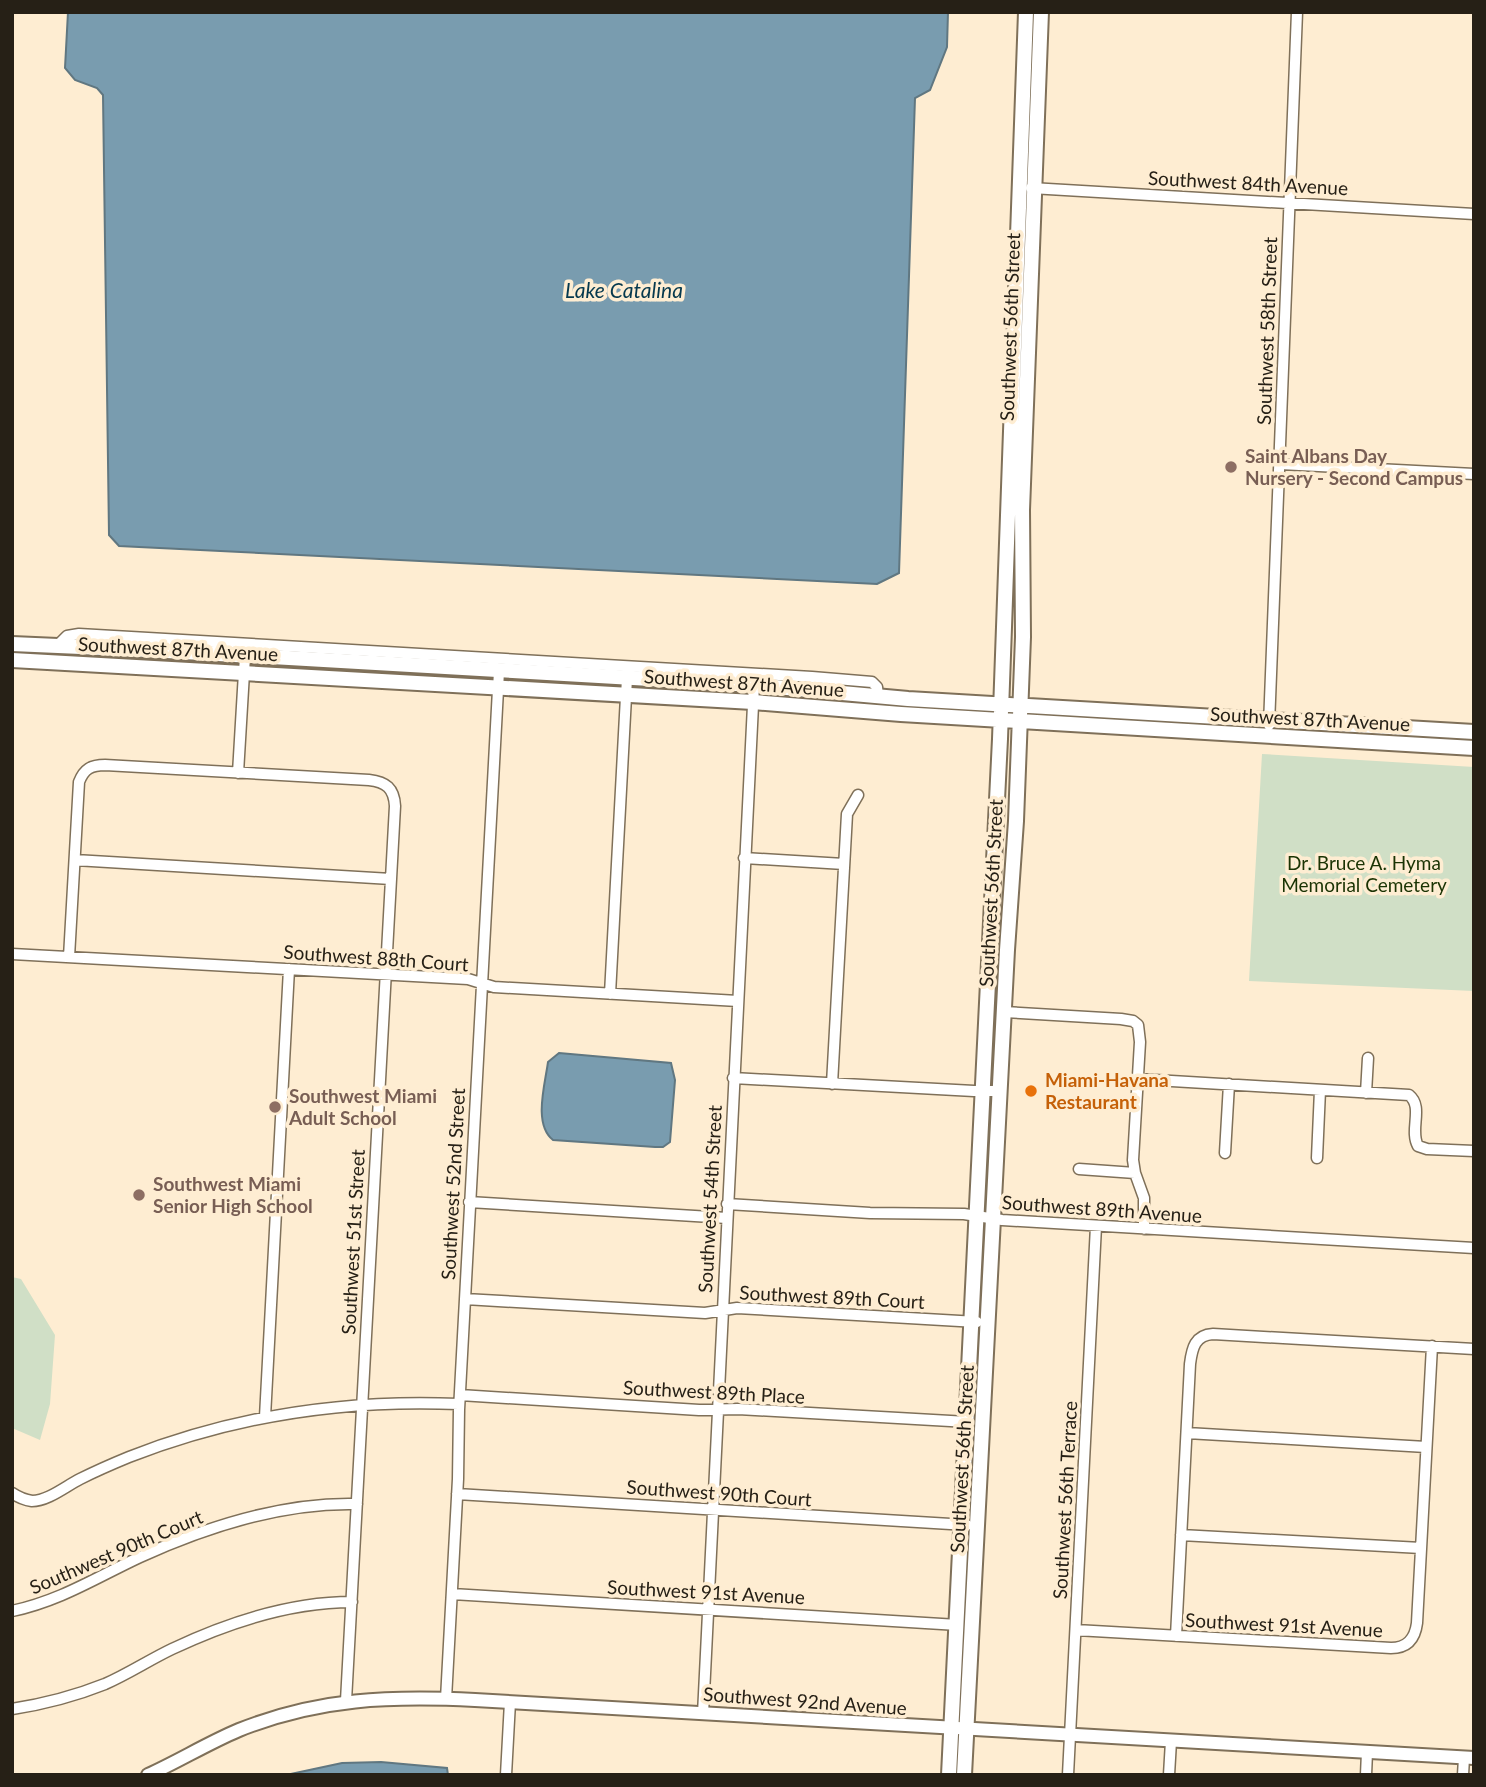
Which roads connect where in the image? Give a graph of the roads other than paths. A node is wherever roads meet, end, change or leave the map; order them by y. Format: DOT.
graph roads {
  1 [pos="1026,12"];
  2 [pos="1041,12"];
  3 [pos="1297,12"];
  4 [pos="1019,187"];
  5 [pos="1035,188"];
  6 [pos="1290,203"];
  7 [pos="1474,214"];
  8 [pos="1019,402"];
  9 [pos="1280,464"];
  10 [pos="1474,474"];
  11 [pos="12,644"];
  12 [pos="57,646"];
  13 [pos="245,656"];
  14 [pos="378,657"];
  15 [pos="12,660"];
  16 [pos="499,671"];
  17 [pos="244,672"];
  18 [pos="627,678"];
  19 [pos="376,679"];
  20 [pos="754,685"];
  21 [pos="498,687"];
  22 [pos="626,694"];
  23 [pos="878,696"];
  24 [pos="753,702"];
  25 [pos="1002,705"];
  26 [pos="1020,705"];
  27 [pos="859,710"];
  28 [pos="1001,720"];
  29 [pos="1269,720"];
  30 [pos="1019,721"];
  31 [pos="1400,727"];
  32 [pos="1474,732"];
  33 [pos="1268,736"];
  34 [pos="1399,743"];
  35 [pos="1474,748"];
  36 [pos="237,773"];
  37 [pos="858,795"];
  38 [pos="744,858"];
  39 [pos="75,860"];
  40 [pos="844,864"];
  41 [pos="391,879"];
  42 [pos="12,954"];
  43 [pos="69,957"];
  44 [pos="289,969"];
  45 [pos="385,975"];
  46 [pos="481,983"];
  47 [pos="610,994"];
  48 [pos="738,1001"];
  49 [pos="1004,1012"];
  50 [pos="1368,1058"];
  51 [pos="733,1078"];
  52 [pos="1138,1079"];
  53 [pos="832,1083"];
  54 [pos="1229,1084"];
  55 [pos="1320,1090"];
  56 [pos="984,1091"];
  57 [pos="1000,1091"];
  58 [pos="1366,1093"];
  59 [pos="1474,1151"];
  60 [pos="1226,1153"];
  61 [pos="1317,1158"];
  62 [pos="1079,1169"];
  63 [pos="1135,1172"];
  64 [pos="469,1202"];
  65 [pos="727,1204"];
  66 [pos="978,1216"];
  67 [pos="727,1218"];
  68 [pos="993,1220"];
  69 [pos="1096,1226"];
  70 [pos="1144,1229"];
  71 [pos="1474,1248"];
  72 [pos="464,1299"];
  73 [pos="722,1310"];
  74 [pos="973,1322"];
  75 [pos="989,1323"];
  76 [pos="1432,1346"];
  77 [pos="1474,1349"];
  78 [pos="459,1400"];
  79 [pos="362,1405"];
  80 [pos="718,1410"];
  81 [pos="265,1417"];
  82 [pos="968,1423"];
  83 [pos="1186,1433"];
  84 [pos="1426,1447"];
  85 [pos="12,1493"];
  86 [pos="457,1494"];
  87 [pos="357,1504"];
  88 [pos="713,1510"];
  89 [pos="963,1525"];
  90 [pos="978,1526"];
  91 [pos="1181,1535"];
  92 [pos="1421,1548"];
  93 [pos="452,1594"];
  94 [pos="352,1602"];
  95 [pos="707,1610"];
  96 [pos="12,1611"];
  97 [pos="958,1625"];
  98 [pos="1076,1630"];
  99 [pos="1176,1636"];
  100 [pos="446,1699"];
  101 [pos="346,1701"];
  102 [pos="510,1702"];
  103 [pos="12,1709"];
  104 [pos="703,1714"];
  105 [pos="952,1729"];
  106 [pos="968,1729"];
  107 [pos="1070,1735"];
  108 [pos="1171,1741"];
  109 [pos="1367,1752"];
  110 [pos="1469,1758"];
  111 [pos="148,1775"];
  112 [pos="506,1775"];
  113 [pos="949,1775"];
  114 [pos="964,1775"];
  115 [pos="1068,1775"];
  116 [pos="1169,1775"];
  117 [pos="1366,1775"];
  118 [pos="1463,1775"];
  1 -- 4 [label="main road, Southwest 56th Street"];
  2 -- 5 [label="main road, Southwest 56th Street"];
  3 -- 6 [label="street, Southwest 58th Street"];
  4 -- 5 [label="street, Southwest 84th Avenue"];
  4 -- 8 [label="main road, Southwest 56th Street"];
  5 -- 6 [label="street, Southwest 84th Avenue"];
  5 -- 8 [label="main road, Southwest 56th Street"];
  6 -- 7 [label="street, Southwest 84th Avenue"];
  6 -- 9 [label="street, Southwest 58th Street"];
  8 -- 25 [label="main road, Southwest 56th Street"];
  8 -- 26 [label="main road, Southwest 56th Street"];
  9 -- 10 [label="street"];
  9 -- 29 [label="street, Southwest 58th Street"];
  11 -- 12 [label="main road, Southwest 87th Avenue"];
  12 -- 13 [label="main road, Southwest 87th Avenue"];
  12 -- 14 [label="street, Southwest 87th Avenue"];
  13 -- 14 [label="main road, Southwest 87th Avenue"];
  13 -- 17 [label="street"];
  14 -- 16 [label="main road, Southwest 87th Avenue"];
  14 -- 19 [label="main road"];
  14 -- 23 [label="street, Southwest 87th Avenue"];
  15 -- 17 [label="main road, Southwest 87th Avenue"];
  16 -- 18 [label="main road, Southwest 87th Avenue"];
  16 -- 21 [label="street, Southwest 52nd Street"];
  17 -- 19 [label="main road, Southwest 87th Avenue"];
  17 -- 36 [label="street"];
  18 -- 20 [label="main road, Southwest 87th Avenue"];
  18 -- 22 [label="street"];
  19 -- 21 [label="main road, Southwest 87th Avenue"];
  20 -- 23 [label="main road, Southwest 87th Avenue"];
  20 -- 24 [label="street, Southwest 54th Street"];
  21 -- 22 [label="main road, Southwest 87th Avenue"];
  21 -- 46 [label="street, Southwest 52nd Street"];
  22 -- 24 [label="main road, Southwest 87th Avenue"];
  22 -- 47 [label="street"];
  23 -- 25 [label="main road, Southwest 87th Avenue"];
  23 -- 27 [label="main road"];
  24 -- 27 [label="main road, Southwest 87th Avenue"];
  24 -- 38 [label="street, Southwest 54th Street"];
  25 -- 26 [label="main road, Southwest 87th Avenue"];
  25 -- 28 [label="main road, Southwest 56th Street"];
  26 -- 29 [label="main road, Southwest 87th Avenue"];
  26 -- 30 [label="main road, Southwest 56th Street"];
  27 -- 28 [label="main road, Southwest 87th Avenue"];
  28 -- 30 [label="main road, Southwest 87th Avenue"];
  28 -- 56 [label="main road, Southwest 56th Street"];
  29 -- 31 [label="main road, Southwest 87th Avenue"];
  29 -- 33 [label="street, Southwest 58th Street"];
  30 -- 33 [label="main road, Southwest 87th Avenue"];
  30 -- 49 [label="main road, Southwest 56th Street"];
  31 -- 32 [label="main road, Southwest 87th Avenue"];
  31 -- 34 [label="main road"];
  33 -- 34 [label="main road, Southwest 87th Avenue"];
  34 -- 35 [label="main road, Southwest 87th Avenue"];
  36 -- 39 [label="street"];
  36 -- 41 [label="street, Southwest 51st Street"];
  37 -- 40 [label="street"];
  38 -- 40 [label="street"];
  38 -- 48 [label="street, Southwest 54th Street"];
  39 -- 41 [label="street"];
  39 -- 43 [label="street"];
  40 -- 53 [label="street"];
  41 -- 45 [label="street, Southwest 51st Street"];
  42 -- 43 [label="street, Southwest 88th Court"];
  43 -- 44 [label="street, Southwest 88th Court"];
  44 -- 45 [label="street, Southwest 88th Court"];
  44 -- 81 [label="street"];
  45 -- 46 [label="street, Southwest 88th Court"];
  45 -- 79 [label="street, Southwest 51st Street"];
  46 -- 47 [label="street, Southwest 88th Court"];
  46 -- 64 [label="street, Southwest 52nd Street"];
  47 -- 48 [label="street, Southwest 88th Court"];
  48 -- 51 [label="street, Southwest 54th Street"];
  49 -- 52 [label="street"];
  49 -- 57 [label="main road, Southwest 56th Street"];
  50 -- 58 [label="street"];
  51 -- 53 [label="street"];
  51 -- 65 [label="street, Southwest 54th Street"];
  52 -- 54 [label="street"];
  52 -- 63 [label="street"];
  53 -- 56 [label="street"];
  54 -- 55 [label="street"];
  54 -- 60 [label="street"];
  55 -- 58 [label="street"];
  55 -- 61 [label="street"];
  56 -- 57 [label="street"];
  56 -- 66 [label="main road, Southwest 56th Street"];
  57 -- 68 [label="main road, Southwest 56th Street"];
  58 -- 59 [label="street"];
  62 -- 63 [label="street"];
  63 -- 70 [label="street"];
  64 -- 67 [label="street"];
  64 -- 72 [label="street, Southwest 52nd Street"];
  65 -- 66 [label="street, Southwest 89th Avenue"];
  65 -- 67 [label="street, Southwest 54th Street"];
  66 -- 68 [label="street, Southwest 89th Avenue"];
  66 -- 74 [label="main road, Southwest 56th Street"];
  67 -- 73 [label="street, Southwest 54th Street"];
  68 -- 69 [label="street, Southwest 89th Avenue"];
  68 -- 75 [label="main road, Southwest 56th Street"];
  69 -- 70 [label="street, Southwest 89th Avenue"];
  69 -- 98 [label="street, Southwest 56th Terrace"];
  70 -- 71 [label="street, Southwest 89th Avenue"];
  72 -- 73 [label="street, Southwest 89th Court"];
  72 -- 78 [label="street, Southwest 52nd Street"];
  73 -- 74 [label="street, Southwest 89th Court"];
  73 -- 80 [label="street, Southwest 54th Street"];
  74 -- 75 [label="street, Southwest 89th Court"];
  74 -- 82 [label="main road, Southwest 56th Street"];
  75 -- 90 [label="main road, Southwest 56th Street"];
  76 -- 77 [label="street"];
  76 -- 83 [label="street"];
  76 -- 84 [label="street"];
  78 -- 79 [label="street, Southwest 89th Place"];
  78 -- 80 [label="street, Southwest 89th Place"];
  78 -- 86 [label="street, Southwest 52nd Street"];
  79 -- 81 [label="street, Southwest 89th Place"];
  79 -- 87 [label="street, Southwest 51st Street"];
  80 -- 82 [label="street, Southwest 89th Place"];
  80 -- 88 [label="street, Southwest 54th Street"];
  81 -- 85 [label="street, Southwest 89th Place"];
  82 -- 89 [label="main road, Southwest 56th Street"];
  83 -- 84 [label="street"];
  83 -- 91 [label="street"];
  84 -- 92 [label="street"];
  86 -- 88 [label="street, Southwest 90th Court"];
  86 -- 93 [label="street, Southwest 52nd Street"];
  87 -- 94 [label="street, Southwest 51st Street"];
  87 -- 96 [label="street, Southwest 90th Court"];
  88 -- 89 [label="street, Southwest 90th Court"];
  88 -- 95 [label="street, Southwest 54th Street"];
  89 -- 90 [label="street, Southwest 90th Court"];
  89 -- 97 [label="main road, Southwest 56th Street"];
  90 -- 106 [label="main road, Southwest 56th Street"];
  91 -- 92 [label="street"];
  91 -- 99 [label="street"];
  92 -- 99 [label="street, Southwest 91st Avenue"];
  93 -- 95 [label="street, Southwest 91st Avenue"];
  93 -- 100 [label="street, Southwest 52nd Street"];
  94 -- 101 [label="street, Southwest 51st Street"];
  94 -- 103 [label="street"];
  95 -- 97 [label="street, Southwest 91st Avenue"];
  95 -- 104 [label="street, Southwest 54th Street"];
  97 -- 105 [label="main road, Southwest 56th Street"];
  98 -- 99 [label="street, Southwest 91st Avenue"];
  98 -- 107 [label="street, Southwest 56th Terrace"];
  100 -- 101 [label="street, Southwest 92nd Avenue"];
  100 -- 102 [label="street, Southwest 92nd Avenue"];
  101 -- 111 [label="street, Southwest 92nd Avenue"];
  102 -- 104 [label="street, Southwest 92nd Avenue"];
  102 -- 112 [label="street"];
  104 -- 105 [label="street, Southwest 92nd Avenue"];
  105 -- 106 [label="street, Southwest 92nd Avenue"];
  105 -- 113 [label="main road, Southwest 56th Street"];
  106 -- 107 [label="street, Southwest 92nd Avenue"];
  106 -- 114 [label="main road, Southwest 56th Street"];
  107 -- 108 [label="street, Southwest 92nd Avenue"];
  107 -- 115 [label="street, Southwest 56th Terrace"];
  108 -- 109 [label="street, Southwest 92nd Avenue"];
  108 -- 116 [label="street"];
  109 -- 110 [label="street, Southwest 92nd Avenue"];
  109 -- 117 [label="street"];
  110 -- 118 [label="street"];
}
